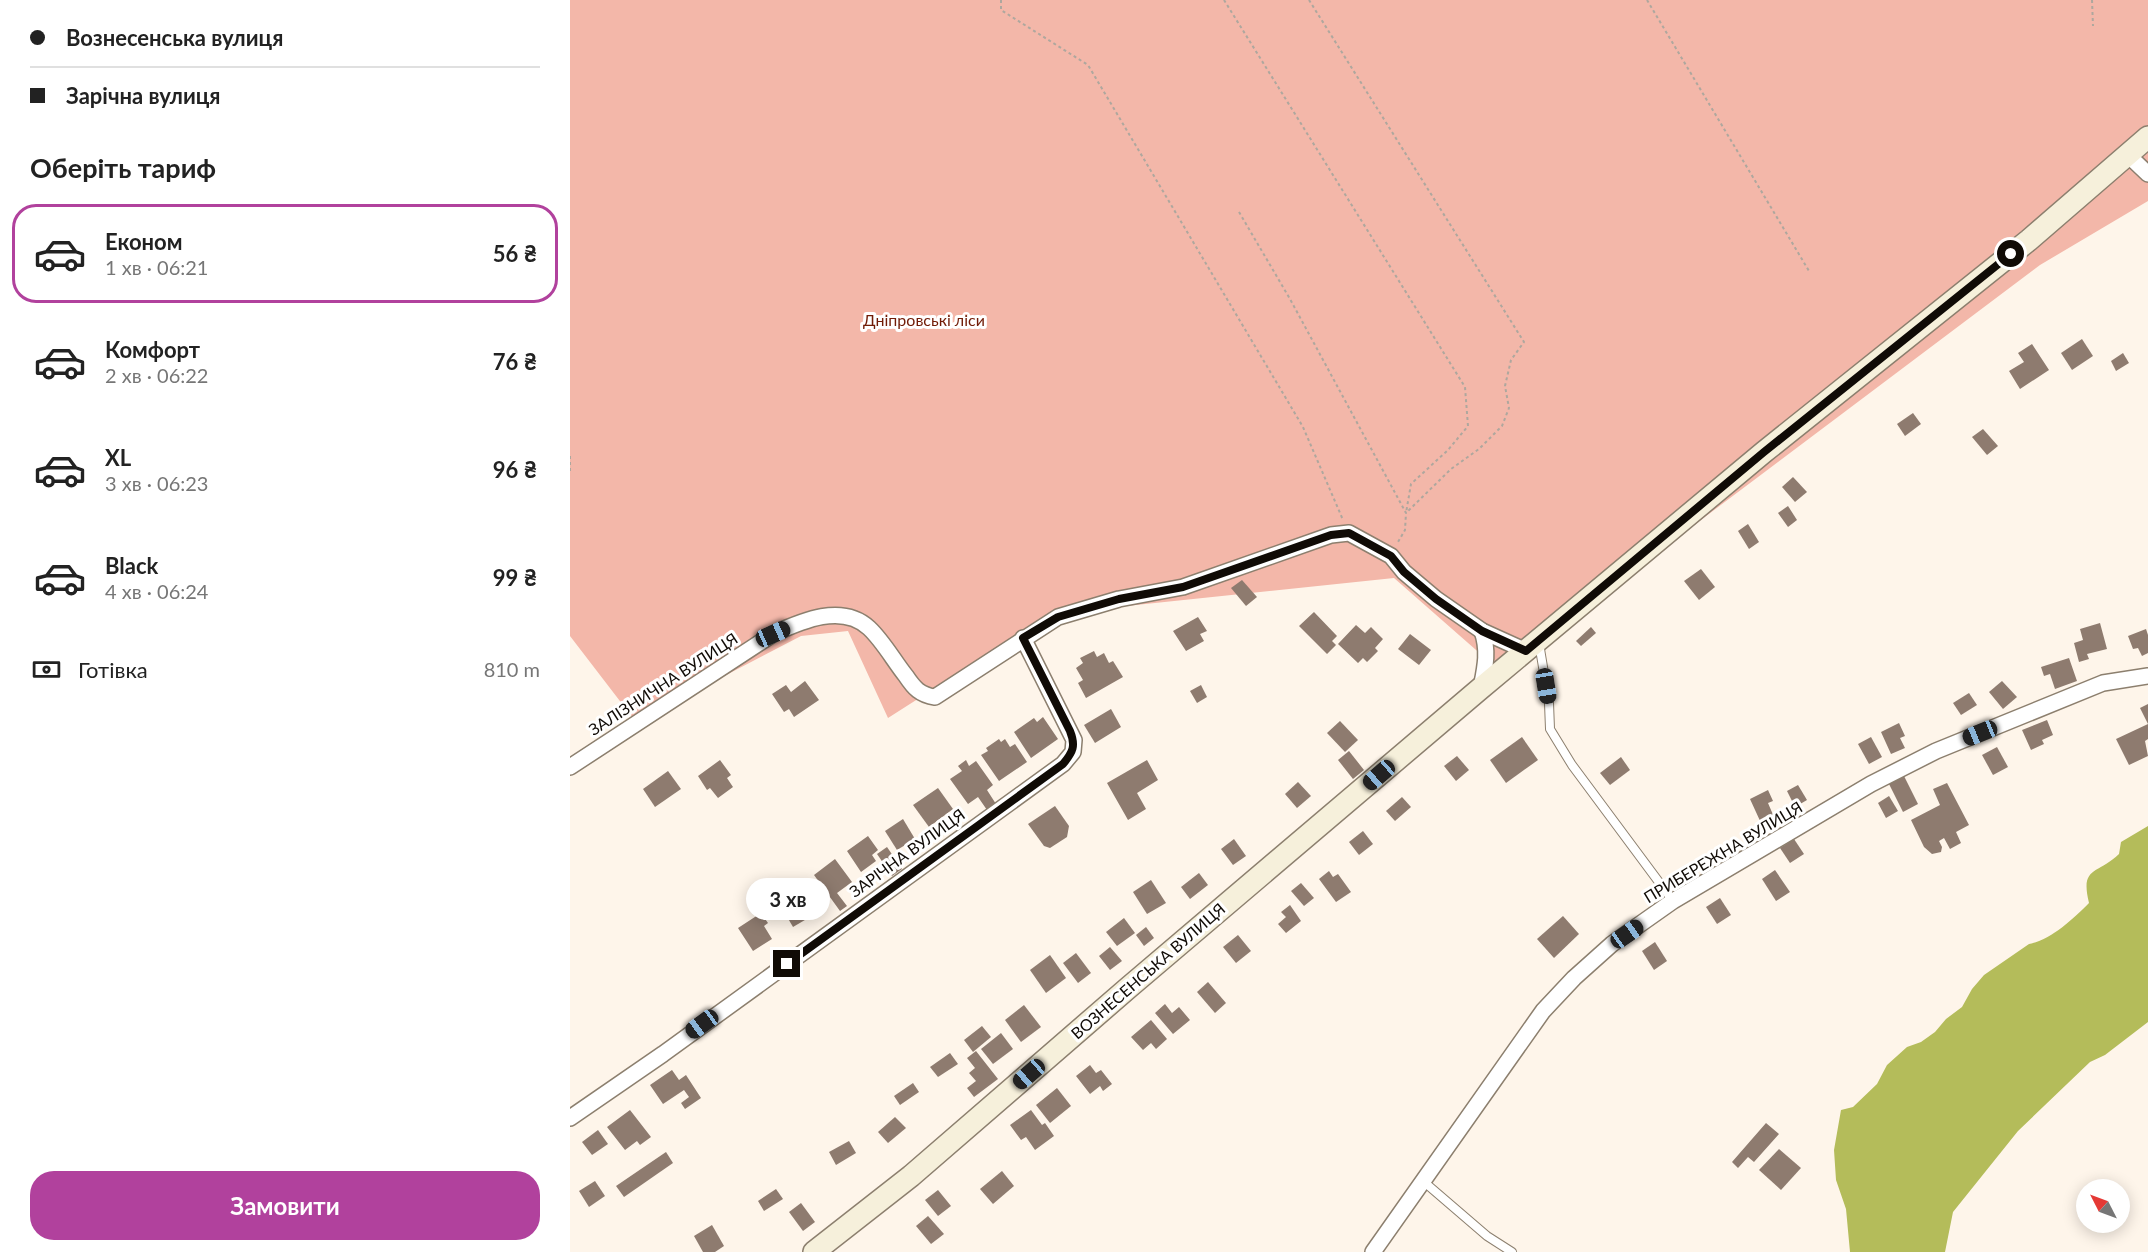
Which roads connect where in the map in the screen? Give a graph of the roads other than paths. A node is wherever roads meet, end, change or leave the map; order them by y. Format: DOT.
graph roads {
  1 [pos="2148,137"];
  2 [pos="2128,155"];
  3 [pos="2148,174"];
  4 [pos="1482,631"];
  5 [pos="1023,638"];
  6 [pos="1532,646"];
  7 [pos="2148,676"];
  8 [pos="1481,688"];
  9 [pos="570,766"];
  10 [pos="1673,901"];
  11 [pos="570,1118"];
  12 [pos="1423,1181"];
  13 [pos="814,1252"];
  14 [pos="1373,1252"];
  15 [pos="1512,1252"];
  1 -- 2 [label="main road, ВОЗНЕСЕНСЬКА ВУЛИЦЯ"];
  2 -- 3 [label="street"];
  2 -- 6 [label="main road, ВОЗНЕСЕНСЬКА ВУЛИЦЯ"];
  4 -- 5 [label="street"];
  4 -- 6 [label="street"];
  4 -- 8 [label="street"];
  5 -- 9 [label="street, ЗАЛІЗНИЧНА ВУЛИЦЯ"];
  5 -- 11 [label="street, ЗАРІЧНА ВУЛИЦЯ"];
  6 -- 8 [label="main road, ВОЗНЕСЕНСЬКА ВУЛИЦЯ"];
  6 -- 10 [label="lane"];
  7 -- 10 [label="street, ПРИБЕРЕЖНА ВУЛИЦЯ"];
  8 -- 13 [label="main road, ВОЗНЕСЕНСЬКА ВУЛИЦЯ"];
  10 -- 12 [label="street, ПРИБЕРЕЖНА ВУЛИЦЯ"];
  12 -- 14 [label="street, ПРИБЕРЕЖНА ВУЛИЦЯ"];
  12 -- 15 [label="lane"];
}
